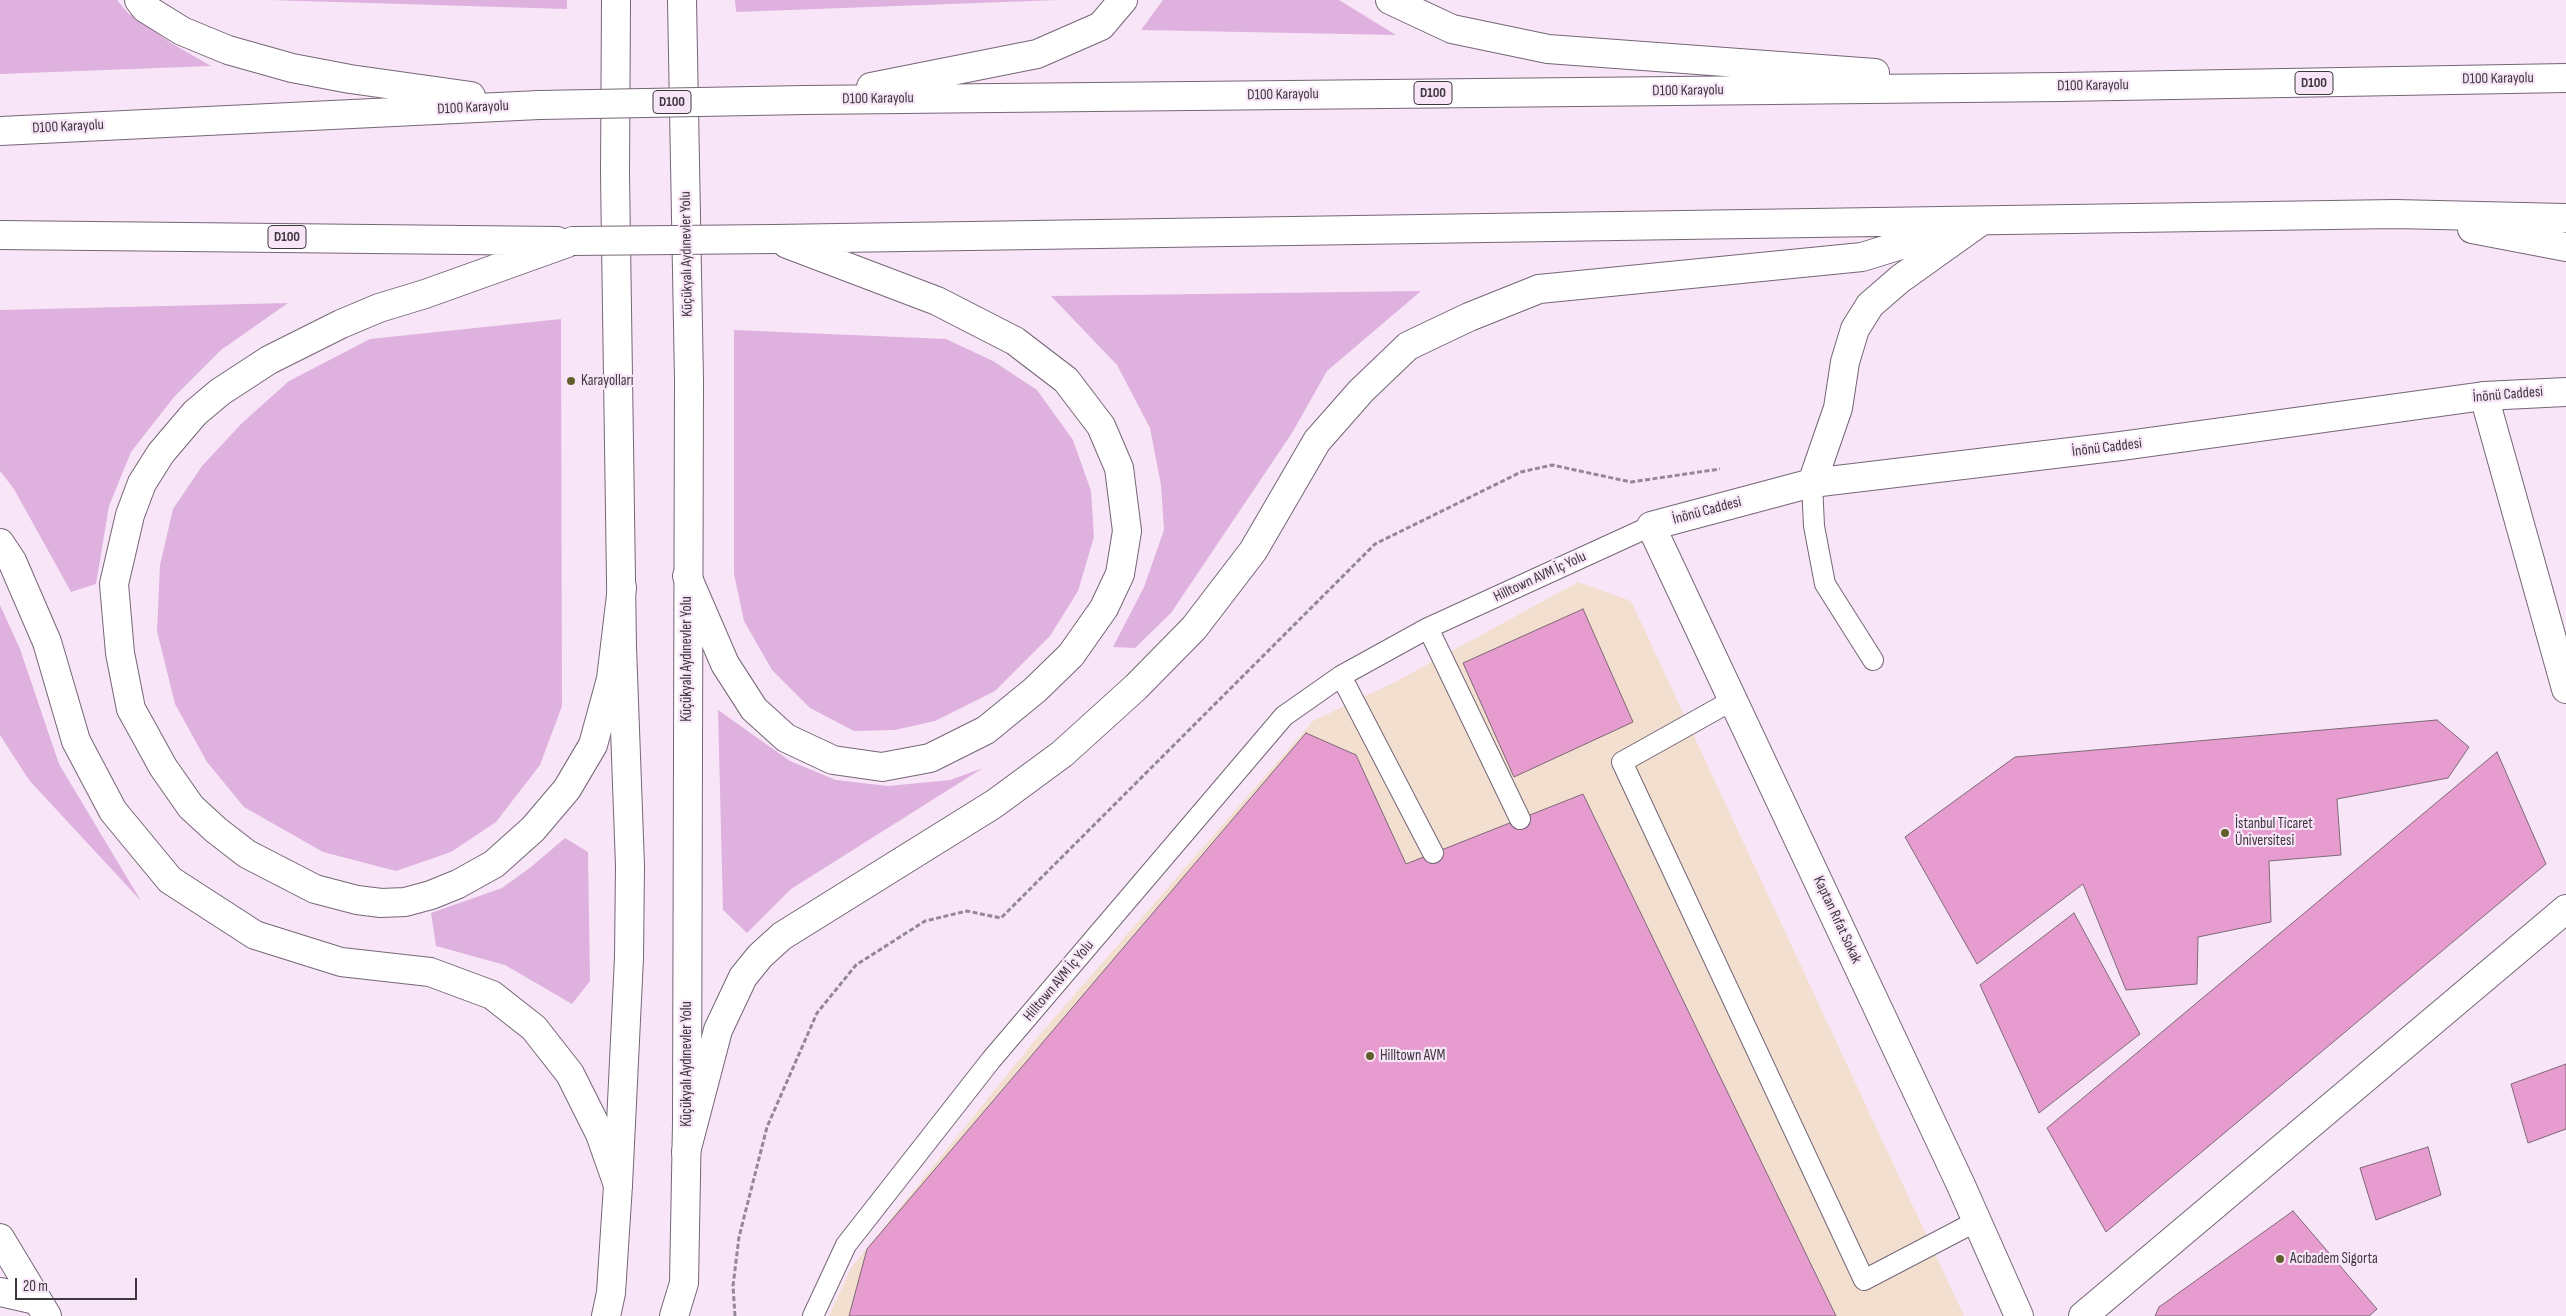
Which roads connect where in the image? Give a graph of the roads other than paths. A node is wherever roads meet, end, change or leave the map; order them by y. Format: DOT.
graph roads {
  1 [pos="139,0"];
  2 [pos="616,0"];
  3 [pos="682,0"];
  4 [pos="1123,0"];
  5 [pos="1390,0"];
  6 [pos="2566,78"];
  7 [pos="2061,87"];
  8 [pos="805,100"];
  9 [pos="539,105"];
  10 [pos="0,131"];
  11 [pos="2395,214"];
  12 [pos="2566,218"];
  13 [pos="1983,220"];
  14 [pos="0,235"];
  15 [pos="774,239"];
  16 [pos="573,241"];
  17 [pos="2566,247"];
  18 [pos="2566,392"];
  19 [pos="2484,396"];
  20 [pos="1812,483"];
  21 [pos="1651,526"];
  22 [pos="0,543"];
  23 [pos="687,576"];
  24 [pos="622,588"];
  25 [pos="1428,628"];
  26 [pos="1873,660"];
  27 [pos="1341,676"];
  28 [pos="2566,688"];
  29 [pos="1733,700"];
  30 [pos="1520,819"];
  31 [pos="1433,853"];
  32 [pos="2566,910"];
  33 [pos="686,1152"];
  34 [pos="618,1185"];
  35 [pos="1977,1221"];
  36 [pos="0,1238"];
  37 [pos="0,1292"];
  38 [pos="42,1308"];
  39 [pos="606,1316"];
  40 [pos="674,1316"];
  41 [pos="813,1316"];
  42 [pos="2019,1316"];
  43 [pos="2083,1316"];
  1 -- 9 [label="main road"];
  2 -- 24 [label="main road"];
  3 -- 23 [label="main road, Küçükyalı Aydınevler Yolu"];
  4 -- 8 [label="main road"];
  5 -- 7 [label="main road"];
  6 -- 7 [label="main road, D100 Karayolu / D100"];
  7 -- 8 [label="main road, D100 Karayolu / D100"];
  8 -- 9 [label="main road, D100 Karayolu / D100, bridge"];
  9 -- 10 [label="main road, D100 Karayolu / D100"];
  11 -- 12 [label="main road, D100"];
  11 -- 13 [label="main road, D100"];
  11 -- 17 [label="main road"];
  13 -- 15 [label="main road, D100"];
  13 -- 20 [label="main road"];
  13 -- 33 [label="main road"];
  14 -- 16 [label="main road, D100"];
  15 -- 16 [label="main road, D100, bridge"];
  15 -- 23 [label="main road"];
  16 -- 24 [label="main road"];
  18 -- 19 [label="main road, İnönü Caddesi"];
  19 -- 20 [label="main road, İnönü Caddesi"];
  19 -- 28 [label="main road"];
  20 -- 21 [label="main road, İnönü Caddesi"];
  20 -- 26 [label="lane"];
  21 -- 25 [label="lane, Hilltown AVM İç Yolu"];
  21 -- 29 [label="main road, Kaptan Rıfat Sokak"];
  22 -- 34 [label="main road"];
  23 -- 33 [label="main road, Küçükyalı Aydınevler Yolu"];
  24 -- 34 [label="main road"];
  25 -- 27 [label="lane, Hilltown AVM İç Yolu"];
  25 -- 30 [label="lane"];
  27 -- 31 [label="lane"];
  27 -- 41 [label="lane, Hilltown AVM İç Yolu"];
  29 -- 35 [label="main road, Kaptan Rıfat Sokak"];
  29 -- 35 [label="lane"];
  32 -- 43 [label="main road"];
  33 -- 40 [label="main road, Küçükyalı Aydınevler Yolu"];
  34 -- 39 [label="main road"];
  35 -- 42 [label="main road, Kaptan Rıfat Sokak"];
  36 -- 38 [label="main road"];
  37 -- 38 [label="main road"];
}
